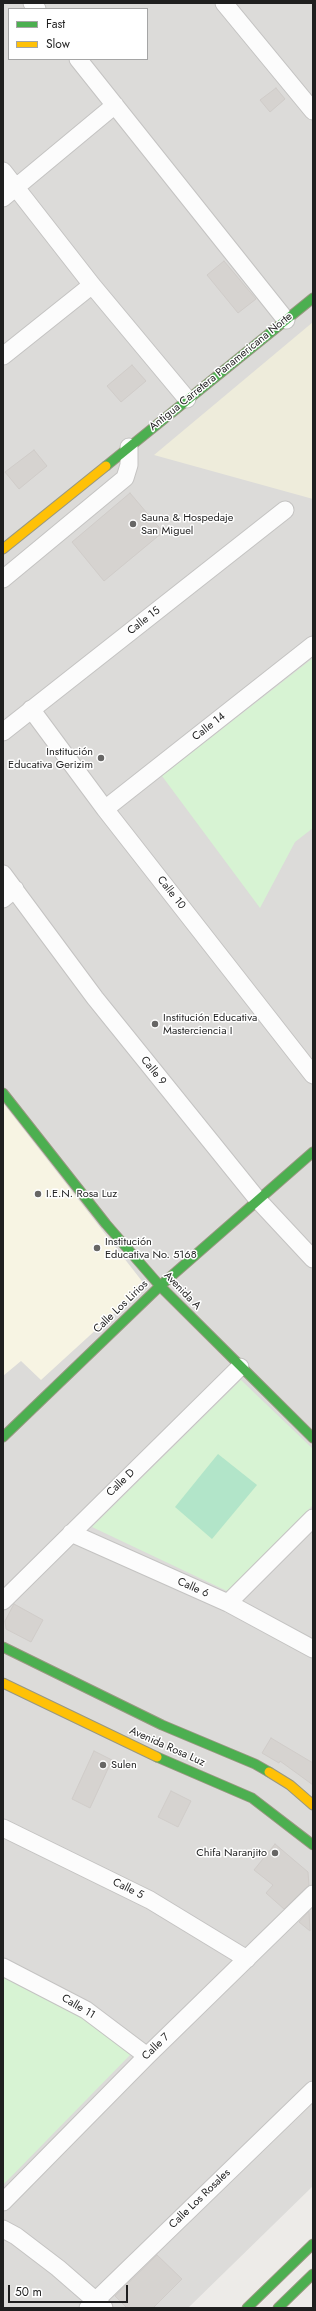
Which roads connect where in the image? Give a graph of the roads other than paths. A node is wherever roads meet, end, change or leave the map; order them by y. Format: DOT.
graph roads {
  1 [pos="224,3"];
  2 [pos="79,60"];
  3 [pos="115,105"];
  4 [pos="313,111"];
  5 [pos="3,171"];
  6 [pos="16,188"];
  7 [pos="3,198"];
  8 [pos="92,284"];
  9 [pos="313,298"];
  10 [pos="286,320"];
  11 [pos="3,356"];
  12 [pos="187,399"];
  13 [pos="129,447"];
  14 [pos="285,510"];
  15 [pos="3,549"];
  16 [pos="3,579"];
  17 [pos="313,646"];
  18 [pos="31,709"];
  19 [pos="3,732"];
  20 [pos="105,809"];
  21 [pos="3,874"];
  22 [pos="9,894"];
  23 [pos="313,1075"];
  24 [pos="3,1093"];
  25 [pos="313,1152"];
  26 [pos="258,1200"];
  27 [pos="313,1259"];
  28 [pos="160,1286"];
  29 [pos="240,1367"];
  30 [pos="3,1437"];
  31 [pos="313,1438"];
  32 [pos="313,1518"];
  33 [pos="71,1533"];
  34 [pos="3,1601"];
  35 [pos="228,1603"];
  36 [pos="3,1648"];
  37 [pos="313,1649"];
  38 [pos="3,1683"];
  39 [pos="313,1805"];
  40 [pos="3,1828"];
  41 [pos="313,1845"];
  42 [pos="313,1894"];
  43 [pos="247,1959"];
  44 [pos="3,1967"];
  45 [pos="147,2056"];
  46 [pos="313,2090"];
  47 [pos="3,2202"];
  48 [pos="3,2229"];
  49 [pos="313,2244"];
  50 [pos="313,2274"];
  51 [pos="96,2306"];
  52 [pos="247,2308"];
  53 [pos="278,2308"];
  1 -- 4 [label="street"];
  2 -- 3 [label="street"];
  3 -- 6 [label="street"];
  3 -- 10 [label="street"];
  5 -- 6 [label="street"];
  6 -- 7 [label="street"];
  6 -- 8 [label="street"];
  8 -- 11 [label="street"];
  8 -- 12 [label="street"];
  9 -- 10 [label="main road, Antigua Carretera Panamericana Norte"];
  10 -- 12 [label="main road, Antigua Carretera Panamericana Norte"];
  12 -- 13 [label="main road, Antigua Carretera Panamericana Norte"];
  13 -- 15 [label="main road, Antigua Carretera Panamericana Norte"];
  13 -- 16 [label="street"];
  14 -- 18 [label="street, Calle 15"];
  17 -- 20 [label="street, Calle 14"];
  18 -- 19 [label="street, Calle 15"];
  18 -- 20 [label="street, Calle 10"];
  20 -- 23 [label="street, Calle 10"];
  21 -- 22 [label="street, Calle 9"];
  22 -- 26 [label="street, Calle 9"];
  24 -- 28 [label="main road, Avenida A"];
  25 -- 26 [label="main road, Calle Los Lirios"];
  26 -- 27 [label="street, Calle 9"];
  26 -- 28 [label="main road, Calle Los Lirios"];
  28 -- 29 [label="main road, Avenida A"];
  28 -- 30 [label="main road, Calle Los Lirios"];
  29 -- 31 [label="main road, Avenida A"];
  29 -- 33 [label="street, Calle D"];
  32 -- 35 [label="street"];
  33 -- 34 [label="street, Calle D"];
  33 -- 35 [label="street, Calle 6"];
  35 -- 37 [label="street, Calle 6"];
  36 -- 39 [label="main road, Avenida Rosa Luz"];
  38 -- 41 [label="main road, Avenida Rosa Luz"];
  40 -- 43 [label="street, Calle 5"];
  42 -- 43 [label="street, Calle 7"];
  43 -- 45 [label="street, Calle 7"];
  44 -- 45 [label="street, Calle 11"];
  45 -- 47 [label="street, Calle 7"];
  46 -- 51 [label="street, Calle Los Rosales"];
  48 -- 51 [label="street"];
  49 -- 52 [label="main road"];
  50 -- 53 [label="main road"];
}
